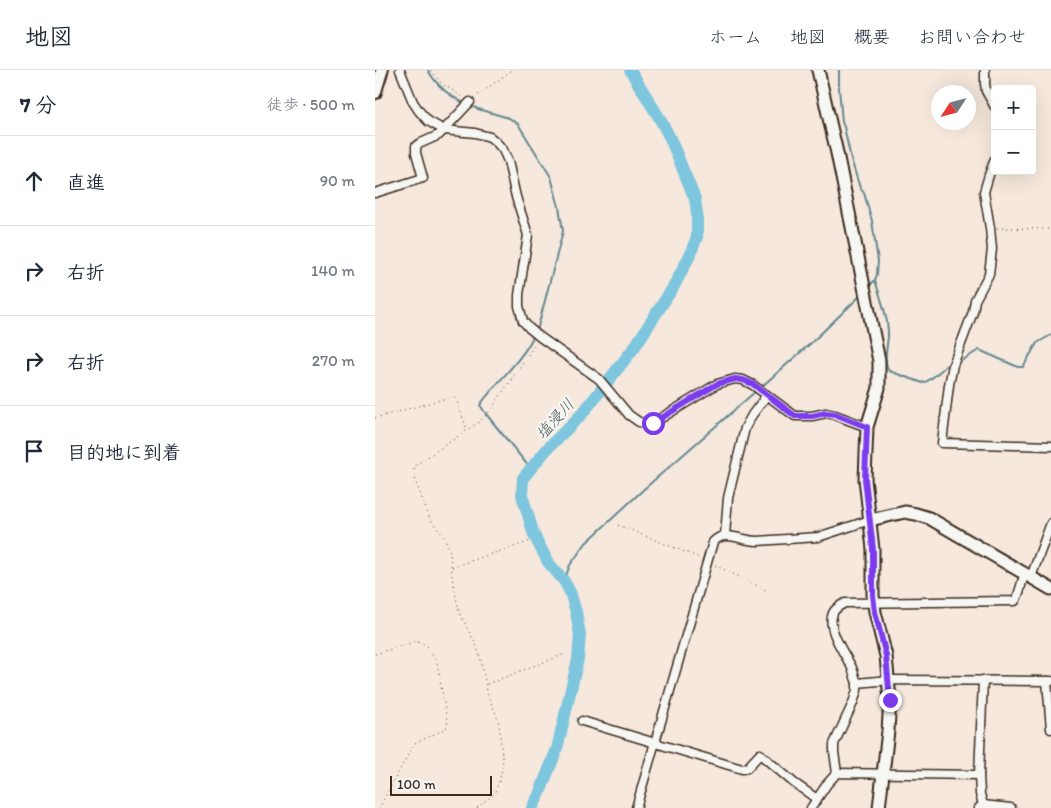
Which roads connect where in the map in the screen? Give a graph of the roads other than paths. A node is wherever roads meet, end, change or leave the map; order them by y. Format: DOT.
graph roads {
  1 [pos="382,70"];
  2 [pos="400,70"];
  3 [pos="818,70"];
  4 [pos="985,70"];
  5 [pos="375,92"];
  6 [pos="991,99"];
  7 [pos="470,101"];
  8 [pos="444,130"];
  9 [pos="991,170"];
  10 [pos="375,193"];
  11 [pos="767,395"];
  12 [pos="867,427"];
  13 [pos="1051,446"];
  14 [pos="871,520"];
  15 [pos="1051,523"];
  16 [pos="725,535"];
  17 [pos="1028,576"];
  18 [pos="1051,589"];
  19 [pos="874,602"];
  20 [pos="889,680"];
  21 [pos="983,680"];
  22 [pos="1049,681"];
  23 [pos="857,683"];
  24 [pos="582,721"];
  25 [pos="1051,729"];
  26 [pos="655,744"];
  27 [pos="837,773"];
  28 [pos="883,774"];
  29 [pos="979,775"];
  30 [pos="817,799"];
  31 [pos="981,806"];
  32 [pos="636,808"];
  33 [pos="811,808"];
  34 [pos="879,808"];
  35 [pos="1011,808"];
  1 -- 5 [label="street"];
  2 -- 8 [label="street"];
  3 -- 12 [label="street"];
  4 -- 6 [label="street"];
  7 -- 8 [label="street"];
  8 -- 10 [label="street"];
  8 -- 11 [label="street"];
  9 -- 13 [label="street"];
  11 -- 12 [label="street"];
  11 -- 16 [label="street"];
  12 -- 14 [label="street"];
  14 -- 16 [label="street"];
  14 -- 17 [label="street"];
  14 -- 19 [label="street"];
  15 -- 17 [label="street"];
  16 -- 26 [label="street"];
  17 -- 18 [label="street"];
  17 -- 19 [label="street"];
  19 -- 20 [label="street"];
  19 -- 23 [label="street"];
  20 -- 21 [label="street"];
  20 -- 23 [label="street"];
  20 -- 28 [label="street"];
  21 -- 22 [label="street"];
  21 -- 29 [label="street"];
  22 -- 25 [label="street"];
  23 -- 27 [label="street"];
  24 -- 26 [label="street"];
  26 -- 30 [label="street"];
  26 -- 32 [label="street"];
  27 -- 28 [label="street"];
  27 -- 30 [label="street"];
  28 -- 29 [label="street"];
  28 -- 34 [label="street"];
  29 -- 31 [label="street"];
  30 -- 33 [label="street"];
  31 -- 35 [label="street"];
}
